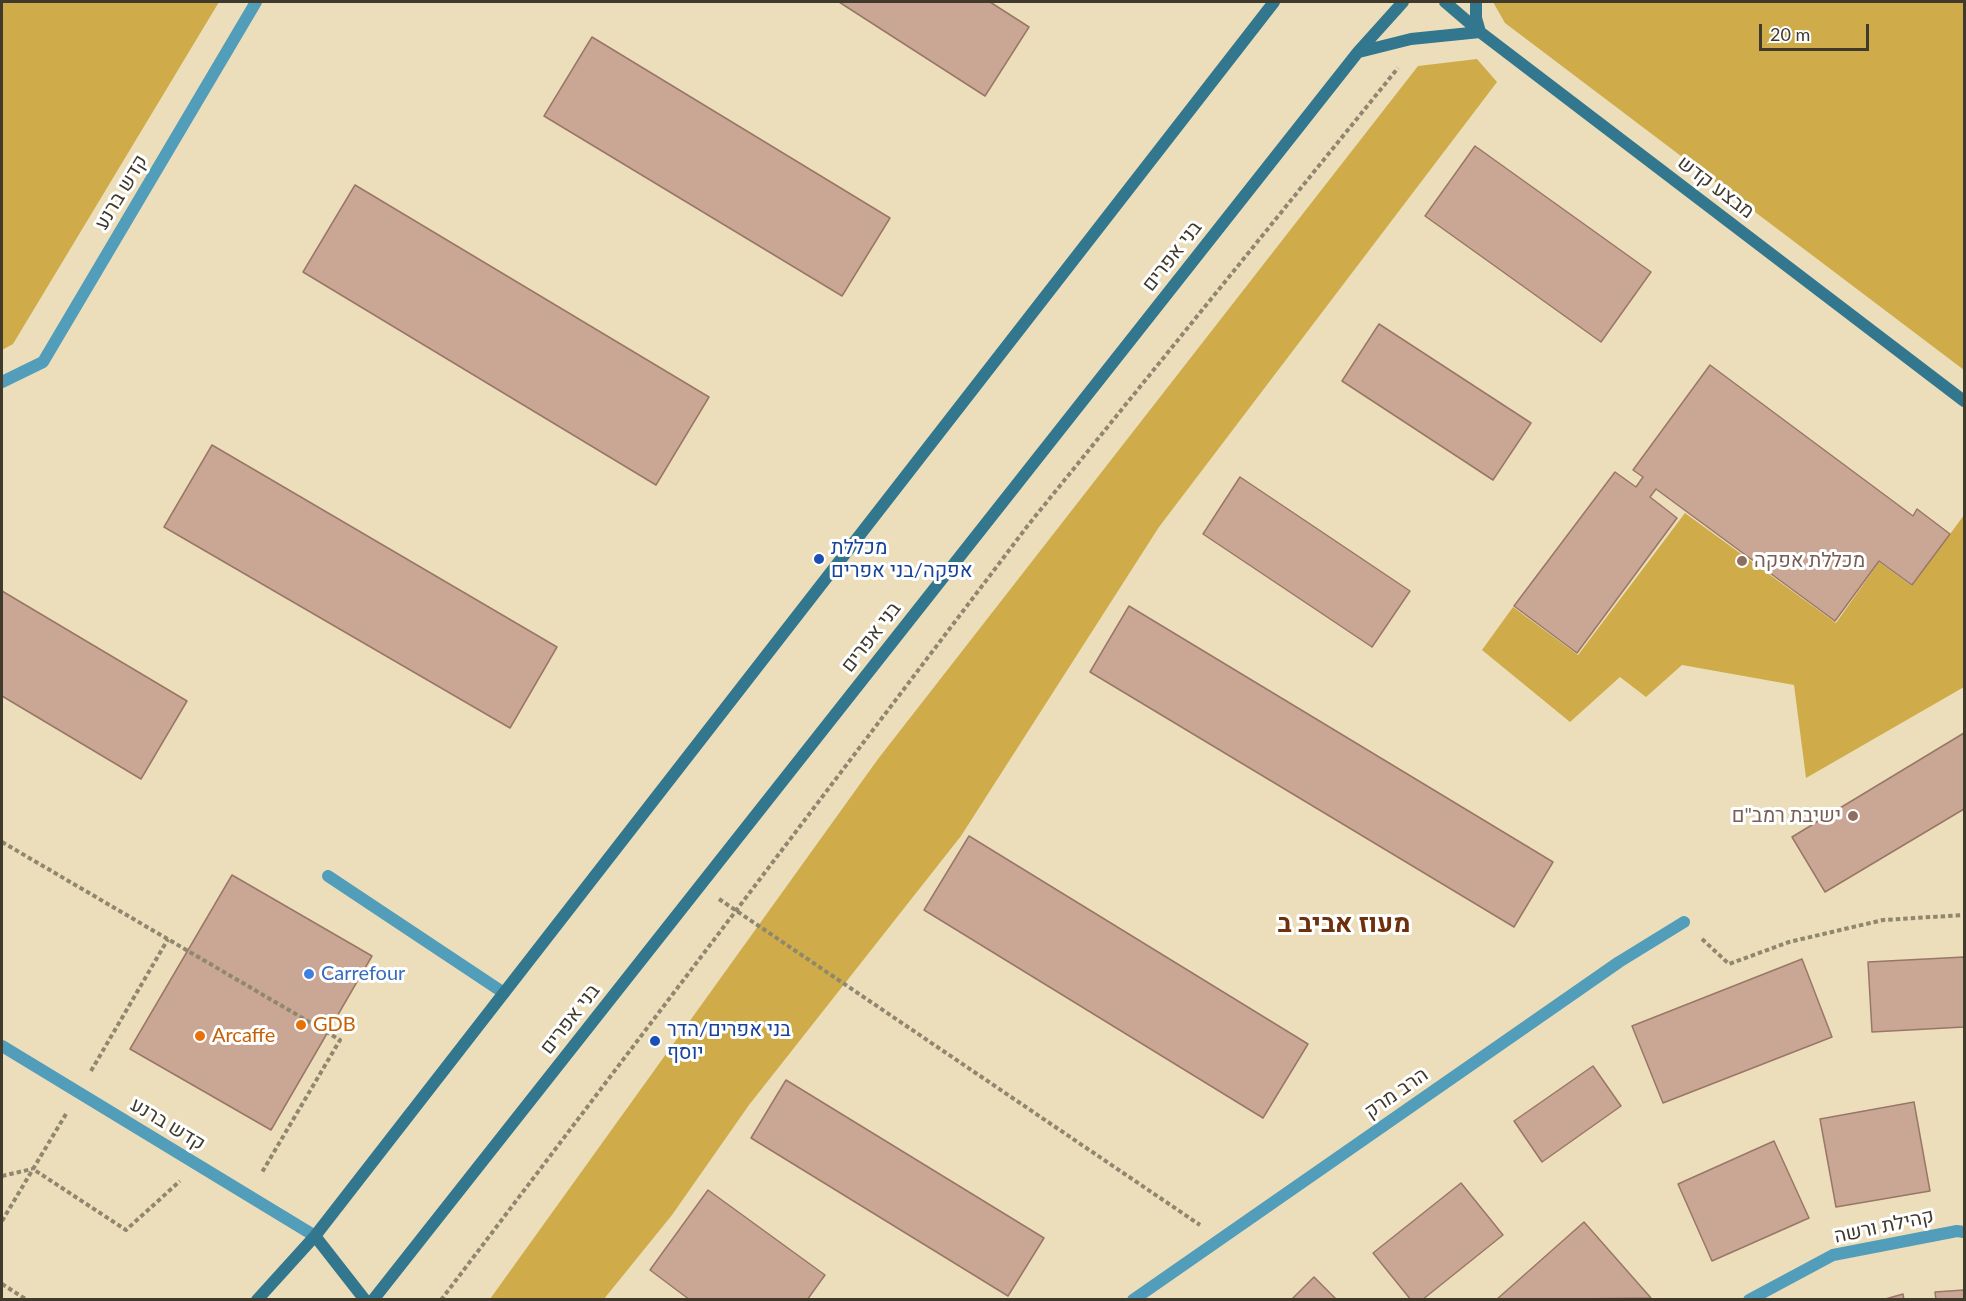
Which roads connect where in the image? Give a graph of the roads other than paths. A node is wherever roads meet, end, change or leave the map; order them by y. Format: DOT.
graph roads {
  1 [pos="256,2"];
  2 [pos="1274,2"];
  3 [pos="1403,2"];
  4 [pos="1445,2"];
  5 [pos="1476,2"];
  6 [pos="1480,32"];
  7 [pos="1358,52"];
  8 [pos="2,382"];
  9 [pos="1965,401"];
  10 [pos="328,876"];
  11 [pos="1684,922"];
  12 [pos="504,993"];
  13 [pos="2,1046"];
  14 [pos="1965,1232"];
  15 [pos="315,1236"];
  16 [pos="1143,1297"];
  17 [pos="257,1299"];
  18 [pos="365,1299"];
  19 [pos="373,1299"];
  20 [pos="1749,1299"];
  1 -- 8 [label="street, קדש ברנע"];
  2 -- 12 [label="main road"];
  3 -- 7 [label="main road, בני אפרים"];
  4 -- 6 [label="main road, מבצע קדש"];
  5 -- 6 [label="main road"];
  6 -- 7 [label="main road"];
  6 -- 9 [label="main road, מבצע קדש"];
  7 -- 19 [label="main road, בני אפרים"];
  10 -- 12 [label="street"];
  11 -- 16 [label="street, הרב מרק"];
  12 -- 15 [label="main road"];
  13 -- 15 [label="street, קדש ברנע"];
  14 -- 20 [label="street, קהילת ורשה"];
  15 -- 17 [label="main road"];
  15 -- 18 [label="main road"];
}
